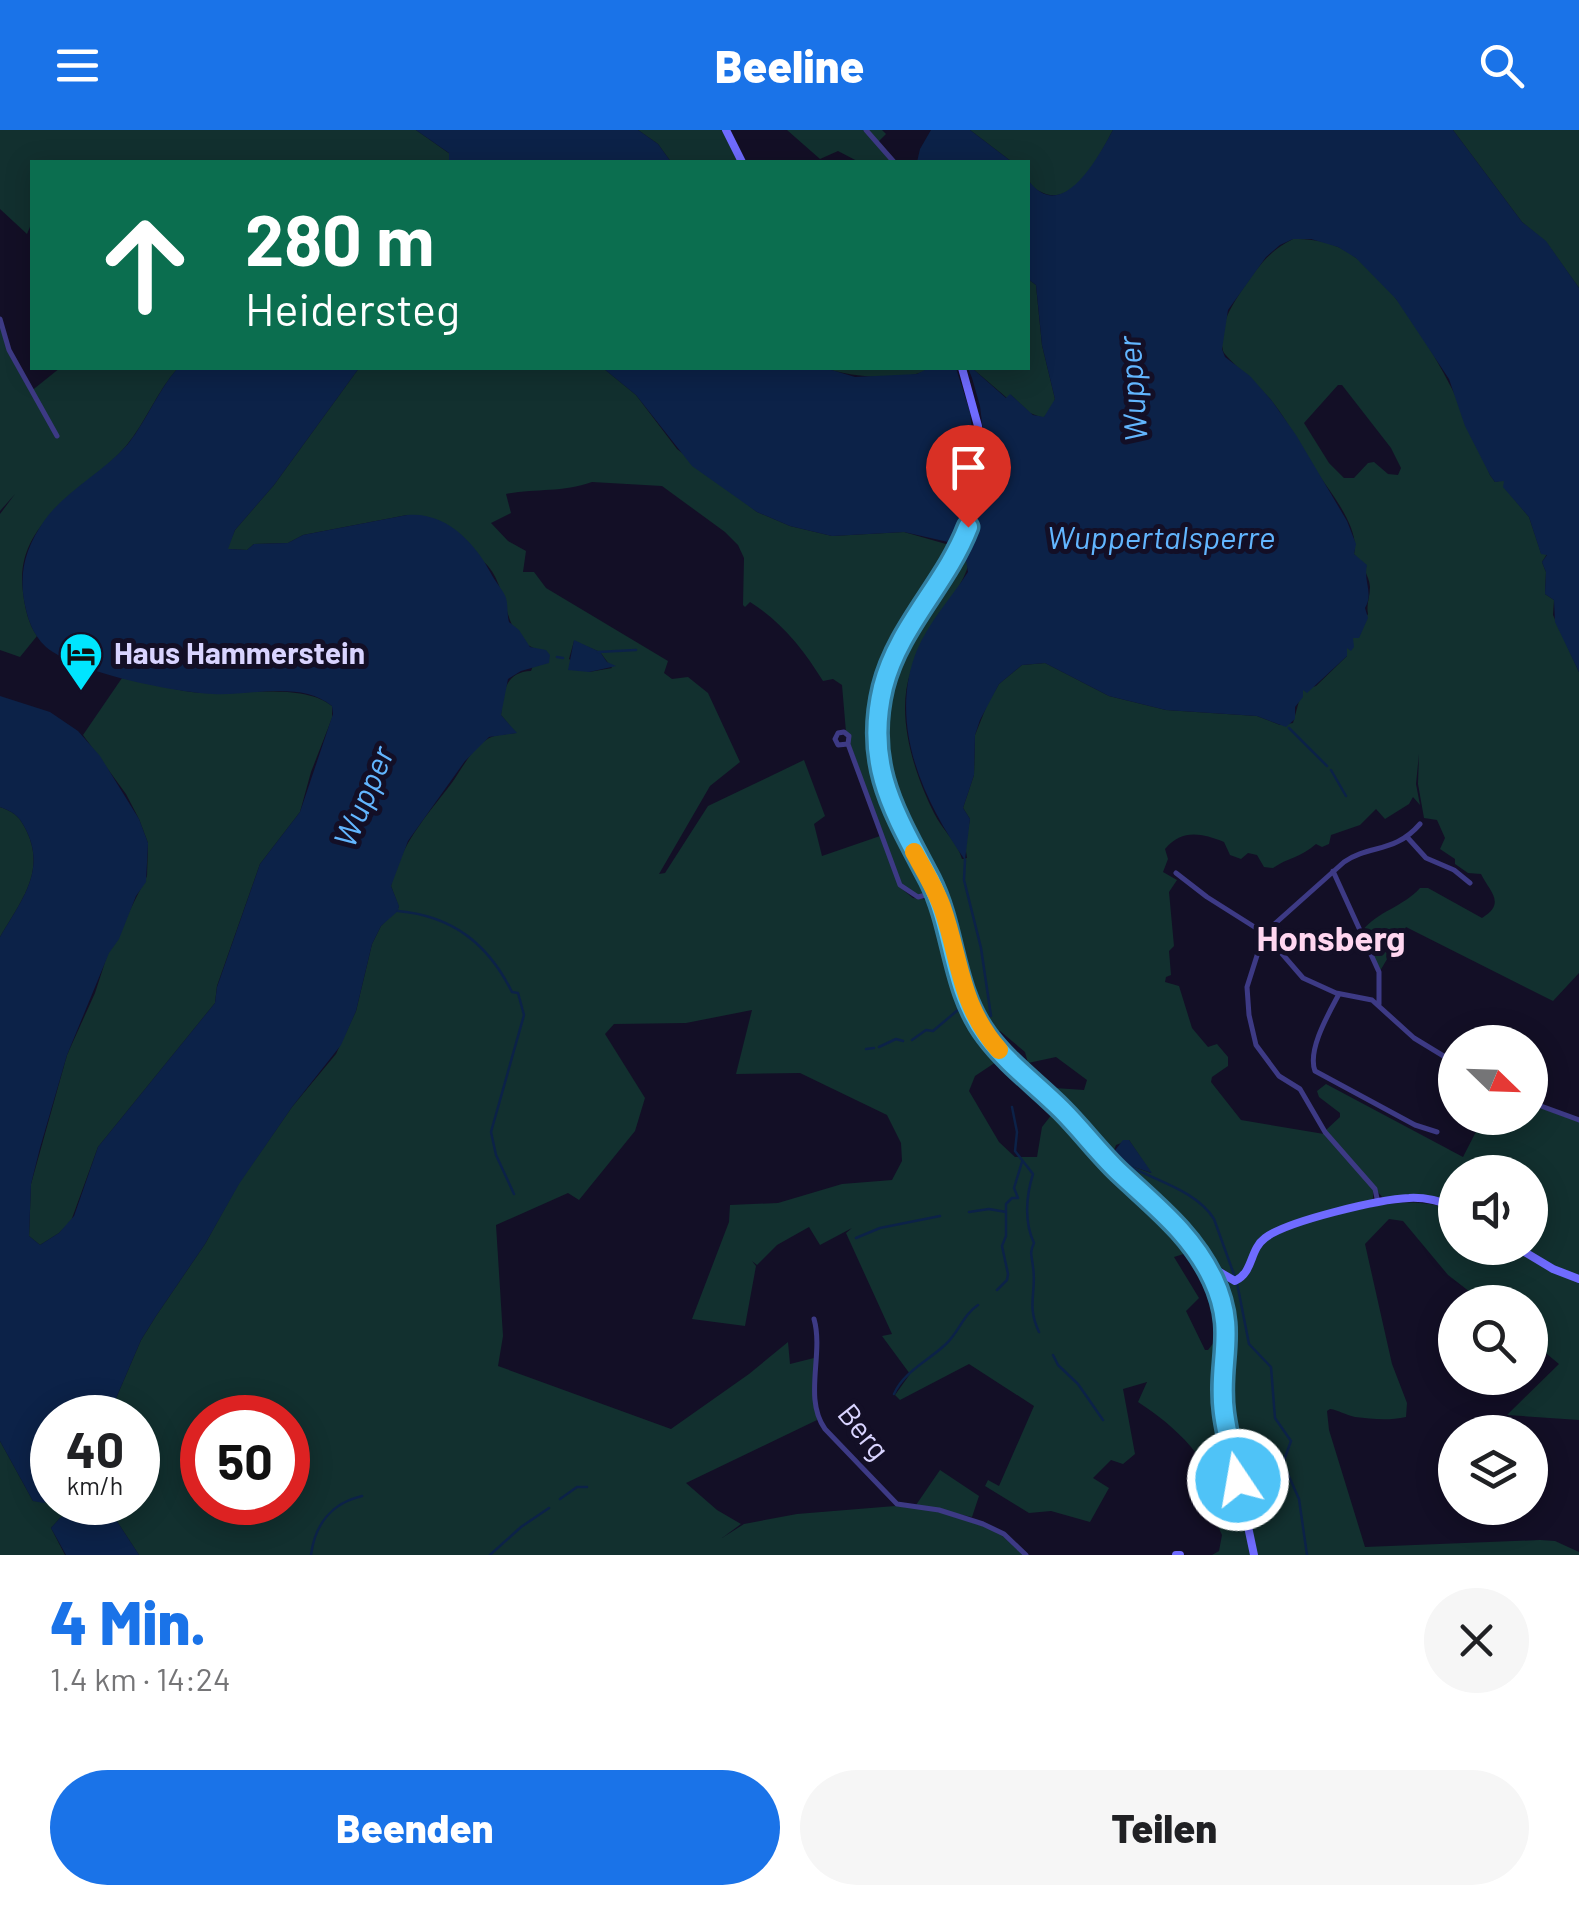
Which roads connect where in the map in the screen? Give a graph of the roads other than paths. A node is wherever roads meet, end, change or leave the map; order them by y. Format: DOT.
graph roads {
  1 [pos="726,130"];
  2 [pos="866,130"];
  3 [pos="741,160"];
  4 [pos="892,160"];
  5 [pos="0,320"];
  6 [pos="963,370"];
  7 [pos="56,436"];
  8 [pos="848,744"];
  9 [pos="1420,824"];
  10 [pos="1406,837"];
  11 [pos="1333,871"];
  12 [pos="1176,873"];
  13 [pos="1470,883"];
  14 [pos="936,892"];
  15 [pos="1266,939"];
  16 [pos="1339,994"];
  17 [pos="1379,1004"];
  18 [pos="1438,1052"];
  19 [pos="1548,1109"];
  20 [pos="1579,1120"];
  21 [pos="1437,1132"];
  22 [pos="1378,1203"];
  23 [pos="1438,1203"];
  24 [pos="1204,1263"];
  25 [pos="1546,1265"];
  26 [pos="1579,1278"];
  27 [pos="814,1319"];
  28 [pos="1026,1555"];
  29 [pos="1254,1555"];
  1 -- 3 [label="main road"];
  2 -- 4 [label="street"];
  5 -- 7 [label="street"];
  6 -- 14 [label="main road"];
  8 -- 14 [label="street"];
  9 -- 10 [label="street"];
  10 -- 11 [label="street"];
  10 -- 13 [label="street"];
  11 -- 15 [label="street"];
  11 -- 17 [label="street"];
  12 -- 15 [label="street"];
  14 -- 24 [label="main road"];
  15 -- 16 [label="street"];
  15 -- 22 [label="street"];
  16 -- 17 [label="street"];
  16 -- 21 [label="street"];
  17 -- 18 [label="street"];
  19 -- 20 [label="street"];
  22 -- 23 [label="main road"];
  22 -- 24 [label="main road"];
  24 -- 29 [label="main road"];
  25 -- 26 [label="main road"];
  27 -- 28 [label="street, Berg"];
}
